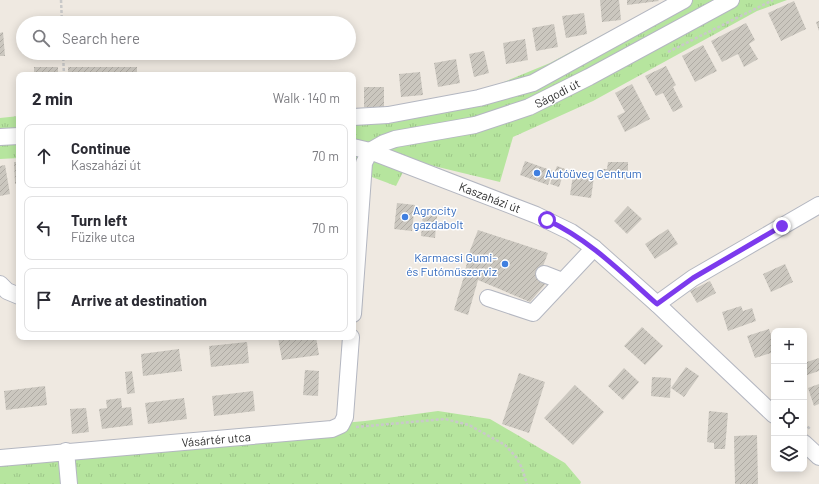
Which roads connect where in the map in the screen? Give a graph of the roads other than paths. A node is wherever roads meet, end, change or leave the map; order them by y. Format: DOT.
graph roads {
  1 [pos="684,0"];
  2 [pos="731,0"];
  3 [pos="356,117"];
  4 [pos="16,136"];
  5 [pos="0,137"];
  6 [pos="356,148"];
  7 [pos="370,151"];
  8 [pos="819,204"];
  9 [pos="594,248"];
  10 [pos="356,273"];
  11 [pos="544,274"];
  12 [pos="562,281"];
  13 [pos="0,284"];
  14 [pos="16,295"];
  15 [pos="488,298"];
  16 [pos="657,304"];
  17 [pos="351,340"];
  18 [pos="771,412"];
  19 [pos="807,445"];
  20 [pos="66,451"];
  21 [pos="818,454"];
  22 [pos="0,458"];
  23 [pos="69,484"];
  1 -- 3 [label="street, Ságodi út"];
  2 -- 7 [label="street, Ságodi út"];
  4 -- 5 [label="street"];
  6 -- 7 [label="street, Kaszaházi út"];
  7 -- 9 [label="street, Kaszaházi út"];
  7 -- 10 [label="street"];
  8 -- 16 [label="street"];
  9 -- 12 [label="street"];
  9 -- 16 [label="street, Kaszaházi út"];
  11 -- 12 [label="street"];
  12 -- 15 [label="street"];
  13 -- 14 [label="street"];
  16 -- 18 [label="street, Kaszaházi út"];
  17 -- 20 [label="street, Vásártér utca"];
  19 -- 21 [label="street"];
  20 -- 22 [label="street, Vásártér utca"];
  20 -- 23 [label="street"];
}
